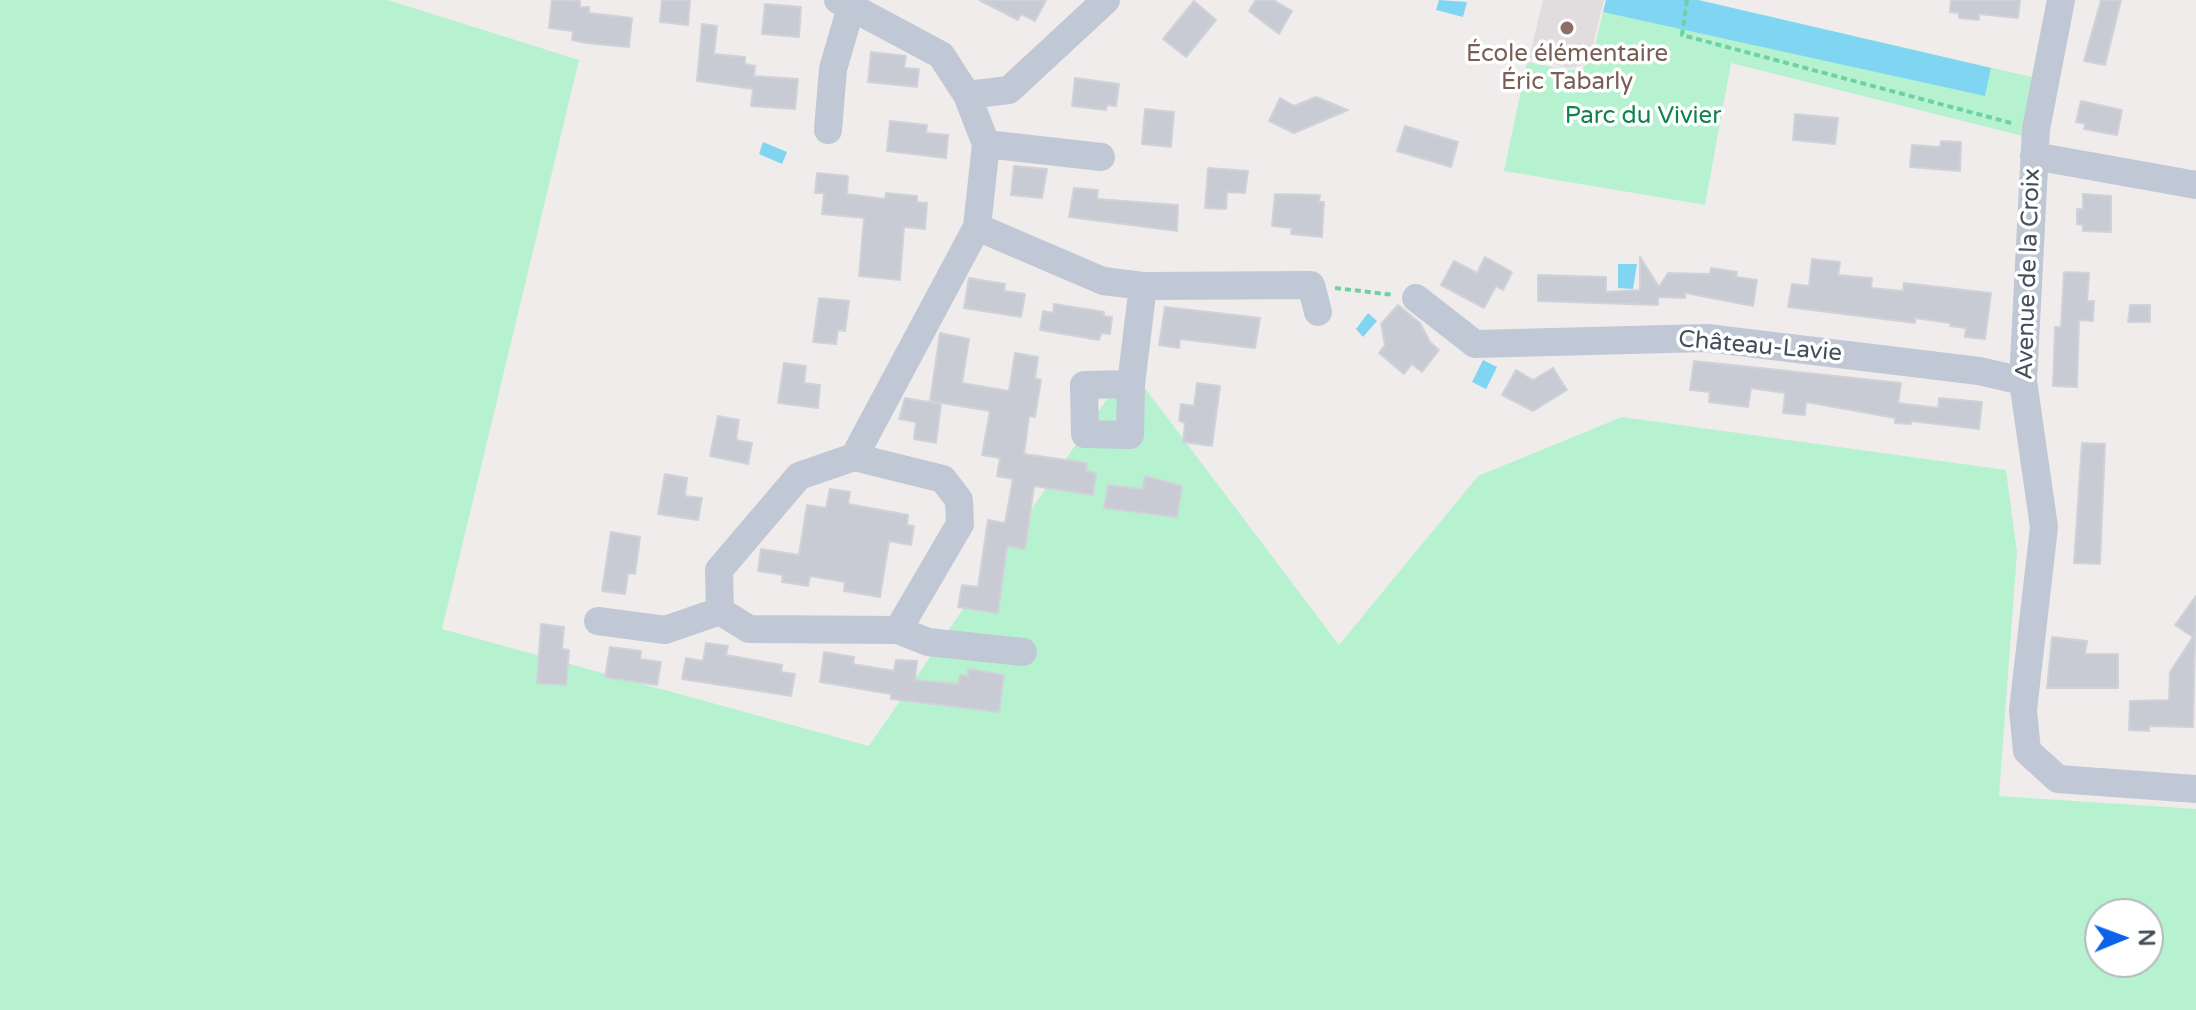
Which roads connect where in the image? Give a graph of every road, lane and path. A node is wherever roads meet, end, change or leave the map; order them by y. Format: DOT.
graph roads {
  1 [pos="1106,0"];
  2 [pos="1687,0"];
  3 [pos="2061,0"];
  4 [pos="844,4"];
  5 [pos="967,95"];
  6 [pos="828,130"];
  7 [pos="2035,142"];
  8 [pos="986,144"];
  9 [pos="1101,157"];
  10 [pos="2196,185"];
  11 [pos="977,227"];
  12 [pos="1143,286"];
  13 [pos="1315,298"];
  14 [pos="1416,298"];
  15 [pos="2023,381"];
  16 [pos="1131,384"];
  17 [pos="854,457"];
  18 [pos="720,611"];
  19 [pos="598,621"];
  20 [pos="898,630"];
  21 [pos="1023,652"];
  22 [pos="2196,789"];
  1 -- 5 [label="street"];
  2 -- 7 [label="path"];
  3 -- 7 [label="street, Avenue de la Croix"];
  4 -- 5 [label="street"];
  4 -- 6 [label="street"];
  5 -- 8 [label="street"];
  7 -- 10 [label="street"];
  7 -- 15 [label="street, Avenue de la Croix"];
  8 -- 9 [label="street"];
  8 -- 11 [label="street"];
  11 -- 12 [label="street"];
  11 -- 17 [label="street"];
  12 -- 13 [label="street"];
  12 -- 16 [label="street"];
  13 -- 14 [label="path"];
  14 -- 15 [label="street, Château-Lavie"];
  15 -- 22 [label="street, Avenue de la Croix"];
  17 -- 18 [label="street"];
  17 -- 20 [label="street"];
  18 -- 19 [label="street"];
  18 -- 20 [label="street"];
  20 -- 21 [label="street"];
}
